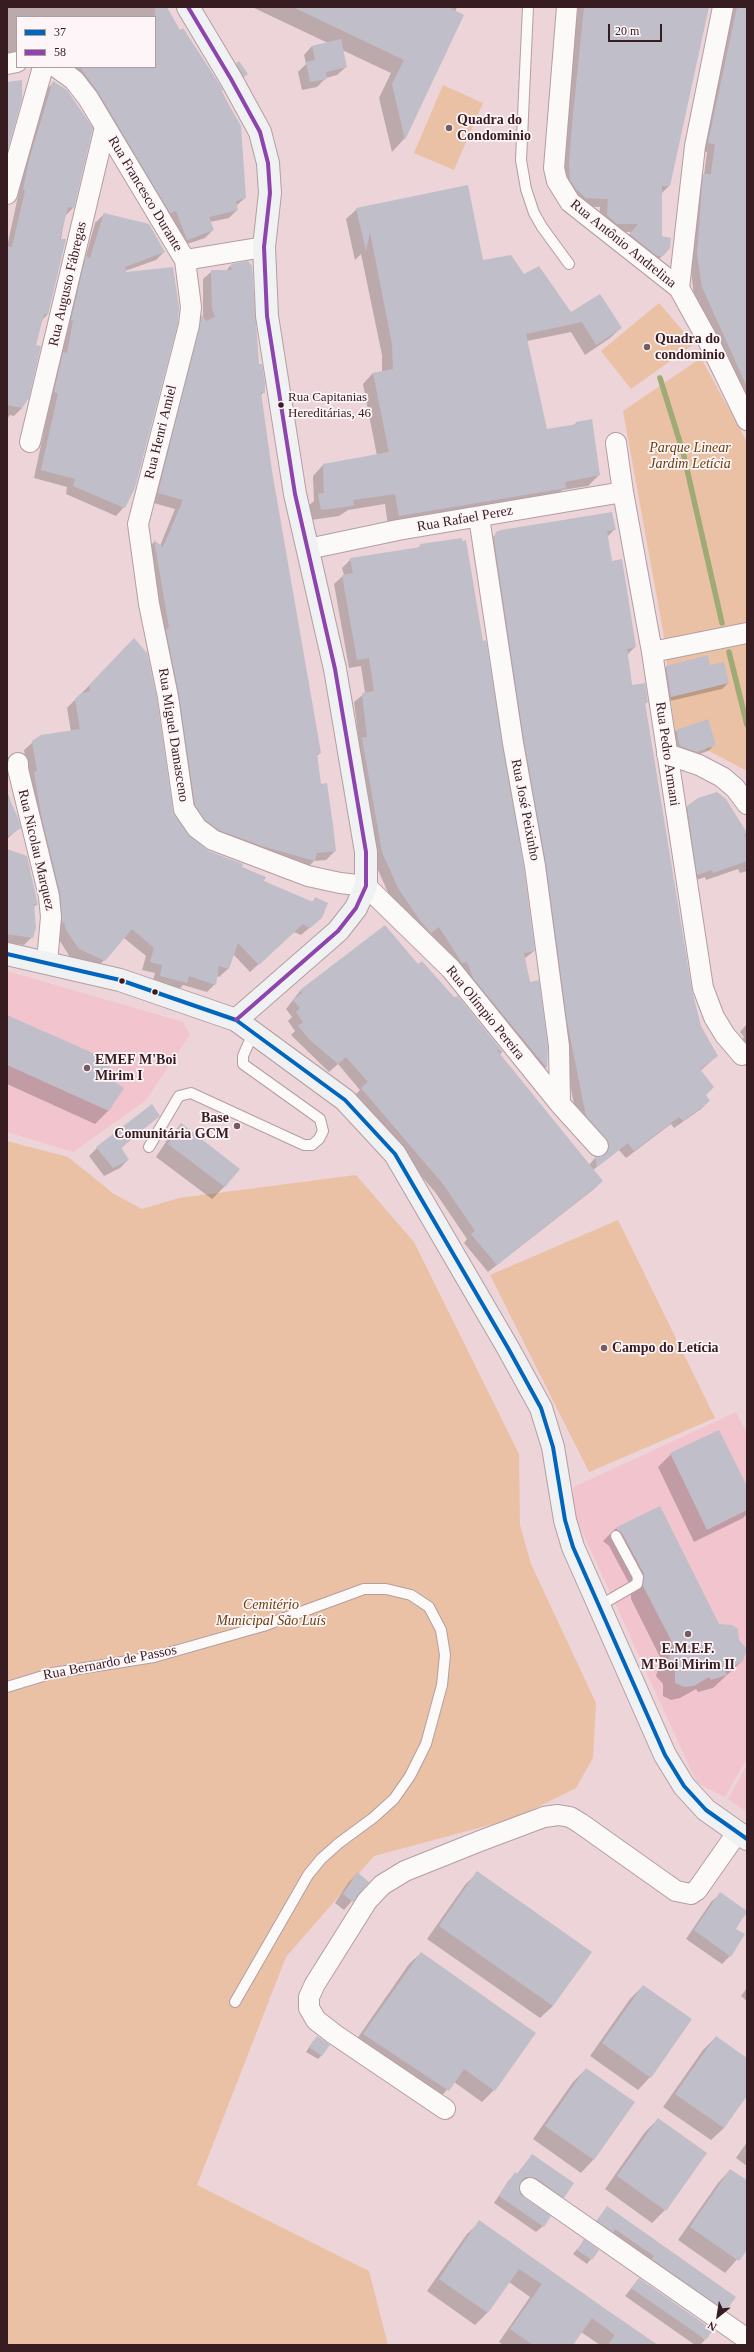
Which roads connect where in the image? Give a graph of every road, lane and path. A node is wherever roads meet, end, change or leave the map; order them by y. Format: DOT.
graph roads {
  1 [pos="188,7"];
  2 [pos="528,7"];
  3 [pos="567,7"];
  4 [pos="723,7"];
  5 [pos="43,68"];
  6 [pos="57,68"];
  7 [pos="105,127"];
  8 [pos="7,194"];
  9 [pos="264,247"];
  10 [pos="185,260"];
  11 [pos="569,264"];
  12 [pos="679,288"];
  13 [pos="747,420"];
  14 [pos="30,442"];
  15 [pos="616,442"];
  16 [pos="623,492"];
  17 [pos="479,517"];
  18 [pos="308,549"];
  19 [pos="150,604"];
  20 [pos="747,633"];
  21 [pos="652,652"];
  22 [pos="667,754"];
  23 [pos="18,763"];
  24 [pos="747,804"];
  25 [pos="366,886"];
  26 [pos="7,954"];
  27 [pos="47,962"];
  28 [pos="245,1026"];
  29 [pos="742,1055"];
  30 [pos="560,1104"];
  31 [pos="598,1146"];
  32 [pos="149,1147"];
  33 [pos="616,1536"];
  34 [pos="599,1606"];
  35 [pos="7,1687"];
  36 [pos="742,1836"];
  37 [pos="235,2002"];
  38 [pos="445,2109"];
  39 [pos="530,2188"];
  40 [pos="747,2338"];
  1 -- 9 [label="street"];
  2 -- 11 [label="lane"];
  3 -- 12 [label="street, Rua Antônio Andrelina"];
  4 -- 12 [label="street"];
  5 -- 8 [label="street"];
  6 -- 7 [label="street, Rua Francesco Durante"];
  7 -- 10 [label="street, Rua Francesco Durante"];
  7 -- 14 [label="street, Rua Augusto Fábregas"];
  9 -- 10 [label="street, Rua Francesco Durante"];
  9 -- 18 [label="street"];
  10 -- 19 [label="street, Rua Henri Amiel"];
  12 -- 13 [label="street, Rua Antônio Andrelina"];
  15 -- 16 [label="street, Rua Pedro Armani"];
  16 -- 17 [label="street, Rua Rafael Perez"];
  16 -- 21 [label="street, Rua Pedro Armani"];
  17 -- 18 [label="street, Rua Rafael Perez"];
  17 -- 30 [label="street, Rua José Peixinho"];
  18 -- 25 [label="street"];
  19 -- 25 [label="street, Rua Miguel Damasceno"];
  20 -- 21 [label="street"];
  21 -- 22 [label="street, Rua Pedro Armani"];
  22 -- 24 [label="street"];
  22 -- 29 [label="street, Rua Pedro Armani"];
  23 -- 27 [label="street, Rua Nicolau Marquez"];
  25 -- 28 [label="street"];
  25 -- 30 [label="street, Rua Olímpio Pereira"];
  26 -- 27 [label="street"];
  27 -- 28 [label="street"];
  28 -- 32 [label="lane"];
  28 -- 34 [label="street"];
  30 -- 31 [label="street, Rua Olímpio Pereira"];
  33 -- 34 [label="lane"];
  34 -- 36 [label="street"];
  35 -- 37 [label="lane, Rua Bernardo de Passos"];
  36 -- 38 [label="street"];
  39 -- 40 [label="street"];
}
